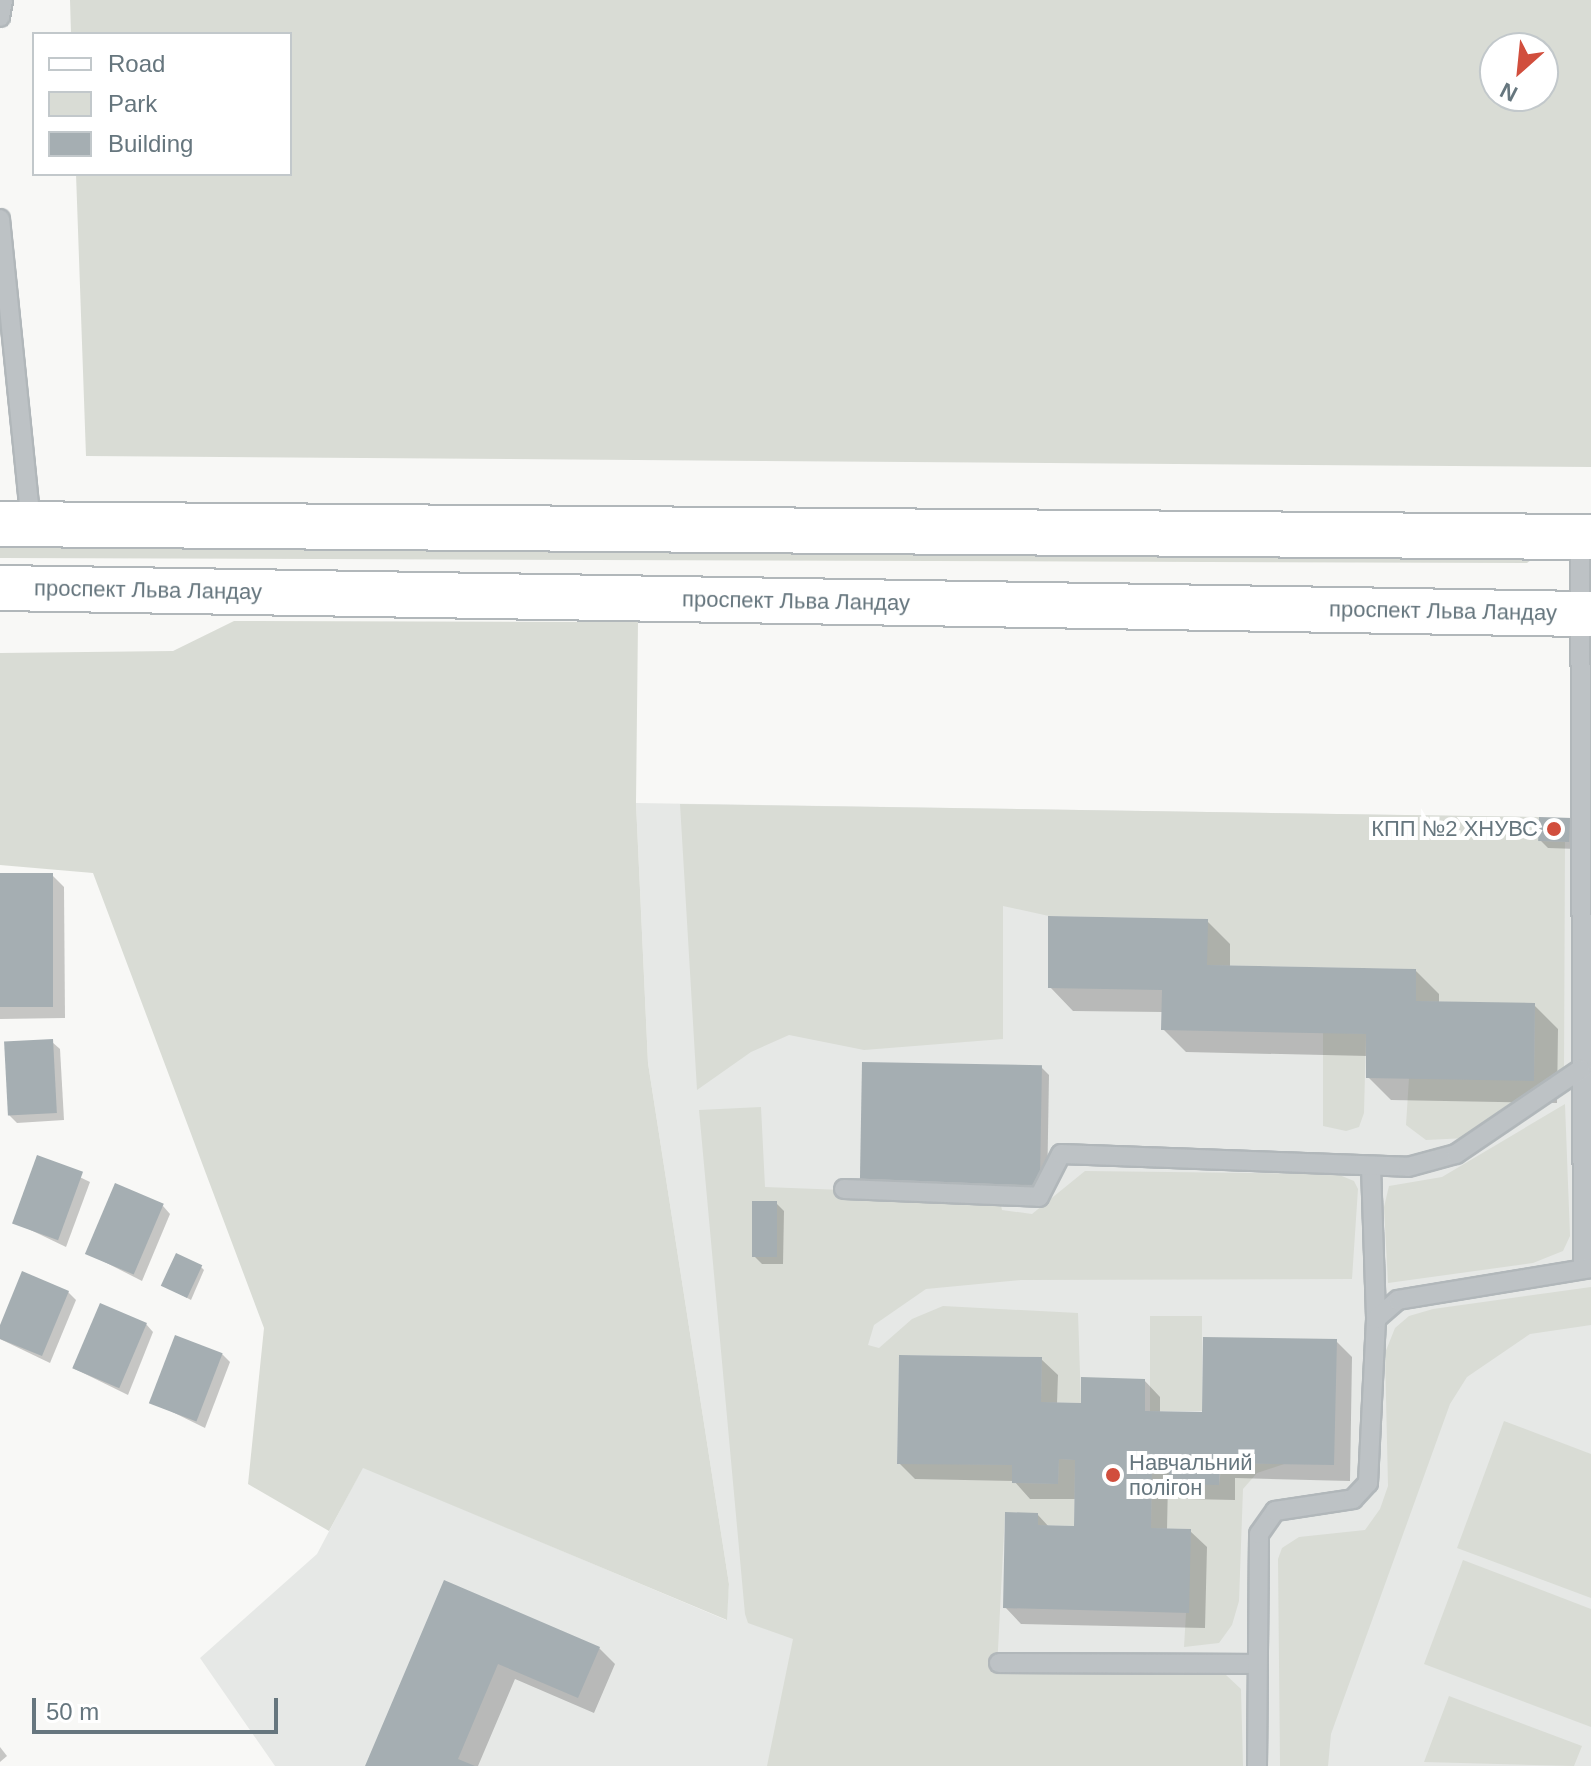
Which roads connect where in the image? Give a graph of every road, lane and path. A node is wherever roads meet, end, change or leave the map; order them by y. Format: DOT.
graph roads {
  1 [pos="3,0"];
  2 [pos="0,17"];
  3 [pos="0,219"];
  4 [pos="16,524"];
  5 [pos="1586,537"];
  6 [pos="0,588"];
  7 [pos="1587,614"];
  8 [pos="1581,1069"];
  9 [pos="1371,1166"];
  10 [pos="844,1189"];
  11 [pos="1587,1269"];
  12 [pos="1376,1319"];
  13 [pos="999,1663"];
  14 [pos="1256,1664"];
  15 [pos="1257,1766"];
  1 -- 2 [label="lane"];
  3 -- 4 [label="lane"];
  4 -- 5 [label="main road"];
  5 -- 7 [label="lane"];
  6 -- 7 [label="main road, проспект Льва Ландау"];
  7 -- 8 [label="lane"];
  8 -- 9 [label="lane"];
  8 -- 11 [label="lane"];
  9 -- 10 [label="lane"];
  9 -- 12 [label="lane"];
  11 -- 12 [label="lane"];
  12 -- 14 [label="lane"];
  13 -- 14 [label="lane"];
  14 -- 15 [label="lane"];
}
